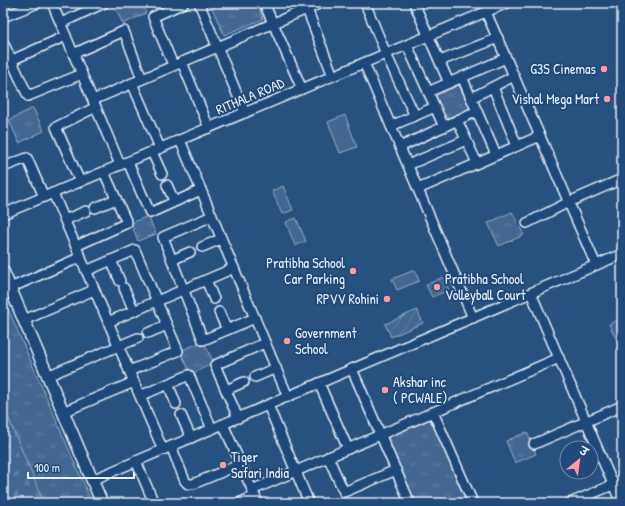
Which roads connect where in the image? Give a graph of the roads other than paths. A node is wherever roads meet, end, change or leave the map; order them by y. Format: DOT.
graph roads {
  1 [pos="38,3"];
  2 [pos="52,3"];
  3 [pos="104,3"];
  4 [pos="184,3"];
  5 [pos="199,3"];
  6 [pos="264,3"];
  7 [pos="321,3"];
  8 [pos="365,3"];
  9 [pos="414,3"];
  10 [pos="507,3"];
  11 [pos="307,9"];
  12 [pos="486,12"];
  13 [pos="3,17"];
  14 [pos="61,23"];
  15 [pos="273,23"];
  16 [pos="66,36"];
  17 [pos="429,36"];
  18 [pos="498,38"];
  19 [pos="3,42"];
  20 [pos="407,45"];
  21 [pos="217,47"];
  22 [pos="73,54"];
  23 [pos="386,54"];
  24 [pos="506,58"];
  25 [pos="440,61"];
  26 [pos="7,62"];
  27 [pos="364,63"];
  28 [pos="177,64"];
  29 [pos="82,74"];
  30 [pos="333,76"];
  31 [pos="514,76"];
  32 [pos="462,78"];
  33 [pos="142,79"];
  34 [pos="449,83"];
  35 [pos="132,84"];
  36 [pos="493,87"];
  37 [pos="302,89"];
  38 [pos="428,92"];
  39 [pos="471,98"];
  40 [pos="94,103"];
  41 [pos="435,107"];
  42 [pos="477,111"];
  43 [pos="245,113"];
  44 [pos="415,116"];
  45 [pos="457,120"];
  46 [pos="391,126"];
  47 [pos="444,126"];
  48 [pos="209,128"];
  49 [pos="540,136"];
  50 [pos="180,140"];
  51 [pos="466,140"];
  52 [pos="517,146"];
  53 [pos="400,147"];
  54 [pos="156,150"];
  55 [pos="496,155"];
  56 [pos="477,163"];
  57 [pos="124,164"];
  58 [pos="408,165"];
  59 [pos="3,167"];
  60 [pos="104,172"];
  61 [pos="162,174"];
  62 [pos="622,179"];
  63 [pos="80,182"];
  64 [pos="167,185"];
  65 [pos="418,189"];
  66 [pos="201,190"];
  67 [pos="49,195"];
  68 [pos="116,199"];
  69 [pos="174,201"];
  70 [pos="569,202"];
  71 [pos="3,214"];
  72 [pos="212,216"];
  73 [pos="65,220"];
  74 [pos="527,223"];
  75 [pos="221,239"];
  76 [pos="76,246"];
  77 [pos="202,247"];
  78 [pos="190,252"];
  79 [pos="622,254"];
  80 [pos="81,257"];
  81 [pos="112,260"];
  82 [pos="172,260"];
  83 [pos="596,265"];
  84 [pos="234,268"];
  85 [pos="3,271"];
  86 [pos="86,271"];
  87 [pos="206,280"];
  88 [pos="10,288"];
  89 [pos="94,290"];
  90 [pos="183,290"];
  91 [pos="532,293"];
  92 [pos="214,299"];
  93 [pos="157,301"];
  94 [pos="134,311"];
  95 [pos="219,312"];
  96 [pos="255,318"];
  97 [pos="473,318"];
  98 [pos="24,320"];
  99 [pos="108,322"];
  100 [pos="167,325"];
  101 [pos="227,330"];
  102 [pos="148,333"];
  103 [pos="138,338"];
  104 [pos="265,343"];
  105 [pos="118,346"];
  106 [pos="559,358"];
  107 [pos="276,368"];
  108 [pos="352,369"];
  109 [pos="129,371"];
  110 [pos="47,376"];
  111 [pos="255,377"];
  112 [pos="134,382"];
  113 [pos="244,382"];
  114 [pos="320,383"];
  115 [pos="168,384"];
  116 [pos="226,390"];
  117 [pos="140,396"];
  118 [pos="288,397"];
  119 [pos="176,404"];
  120 [pos="268,405"];
  121 [pos="622,406"];
  122 [pos="63,412"];
  123 [pos="433,412"];
  124 [pos="181,415"];
  125 [pos="238,418"];
  126 [pos="586,421"];
  127 [pos="223,424"];
  128 [pos="212,429"];
  129 [pos="381,435"];
  130 [pos="191,438"];
  131 [pos="534,444"];
  132 [pos="167,448"];
  133 [pos="348,449"];
  134 [pos="328,457"];
  135 [pos="136,461"];
  136 [pos="241,464"];
  137 [pos="396,470"];
  138 [pos="296,471"];
  139 [pos="92,480"];
  140 [pos="618,483"];
  141 [pos="255,496"];
  142 [pos="102,503"];
  143 [pos="154,503"];
  144 [pos="239,503"];
  145 [pos="309,503"];
  146 [pos="410,503"];
  147 [pos="473,503"];
  148 [pos="570,503"];
  149 [pos="621,503"];
  1 -- 13 [label="street"];
  2 -- 14 [label="street"];
  3 -- 14 [label="street"];
  4 -- 28 [label="street"];
  5 -- 21 [label="street"];
  6 -- 15 [label="street"];
  7 -- 11 [label="street"];
  8 -- 23 [label="street"];
  9 -- 17 [label="street"];
  10 -- 12 [label="street, RITHALA ROAD"];
  11 -- 15 [label="street"];
  11 -- 30 [label="street"];
  12 -- 17 [label="street, RITHALA ROAD"];
  12 -- 18 [label="street"];
  14 -- 16 [label="street"];
  15 -- 21 [label="street"];
  15 -- 37 [label="street"];
  16 -- 22 [label="street"];
  16 -- 26 [label="street"];
  17 -- 20 [label="street, RITHALA ROAD"];
  17 -- 25 [label="street"];
  18 -- 24 [label="street"];
  18 -- 25 [label="street"];
  19 -- 26 [label="street"];
  20 -- 23 [label="street, RITHALA ROAD"];
  20 -- 38 [label="street"];
  21 -- 28 [label="street"];
  21 -- 43 [label="street"];
  22 -- 29 [label="street"];
  22 -- 33 [label="street"];
  23 -- 27 [label="street, RITHALA ROAD"];
  23 -- 44 [label="street"];
  24 -- 31 [label="street"];
  24 -- 32 [label="street"];
  25 -- 34 [label="street"];
  26 -- 29 [label="street"];
  27 -- 30 [label="street, RITHALA ROAD"];
  27 -- 46 [label="street"];
  28 -- 33 [label="street"];
  28 -- 48 [label="street"];
  29 -- 40 [label="street"];
  30 -- 37 [label="street, RITHALA ROAD"];
  31 -- 36 [label="street"];
  31 -- 49 [label="street"];
  32 -- 34 [label="street"];
  32 -- 39 [label="street"];
  33 -- 35 [label="street"];
  34 -- 38 [label="street"];
  35 -- 40 [label="street"];
  35 -- 54 [label="street"];
  36 -- 39 [label="street"];
  36 -- 52 [label="street"];
  37 -- 43 [label="street, RITHALA ROAD"];
  38 -- 41 [label="street"];
  39 -- 42 [label="street"];
  40 -- 57 [label="street"];
  40 -- 63 [label="street"];
  41 -- 44 [label="street"];
  41 -- 47 [label="street"];
  42 -- 45 [label="street"];
  42 -- 55 [label="street"];
  43 -- 48 [label="street, RITHALA ROAD"];
  44 -- 46 [label="street"];
  45 -- 47 [label="street"];
  45 -- 51 [label="street"];
  46 -- 53 [label="street"];
  47 -- 53 [label="street"];
  48 -- 50 [label="street, RITHALA ROAD"];
  49 -- 52 [label="street"];
  49 -- 70 [label="street"];
  50 -- 54 [label="street, RITHALA ROAD"];
  50 -- 66 [label="street"];
  51 -- 56 [label="street"];
  51 -- 58 [label="street"];
  52 -- 55 [label="street"];
  53 -- 58 [label="street"];
  54 -- 57 [label="street, RITHALA ROAD"];
  54 -- 61 [label="street"];
  55 -- 56 [label="street"];
  56 -- 65 [label="street"];
  57 -- 60 [label="street, RITHALA ROAD"];
  57 -- 69 [label="street"];
  58 -- 65 [label="street"];
  59 -- 67 [label="street"];
  60 -- 63 [label="street, RITHALA ROAD"];
  60 -- 68 [label="street"];
  62 -- 70 [label="street"];
  63 -- 67 [label="street, RITHALA ROAD"];
  64 -- 69 [label="street"];
  65 -- 97 [label="street"];
  66 -- 69 [label="street"];
  66 -- 72 [label="street"];
  67 -- 71 [label="street, RITHALA ROAD"];
  67 -- 73 [label="street"];
  68 -- 73 [label="street"];
  68 -- 76 [label="street"];
  70 -- 74 [label="street"];
  70 -- 83 [label="street"];
  72 -- 75 [label="street"];
  72 -- 82 [label="street"];
  73 -- 76 [label="street"];
  75 -- 77 [label="street"];
  75 -- 84 [label="street"];
  76 -- 80 [label="street"];
  78 -- 82 [label="street"];
  79 -- 83 [label="street"];
  80 -- 86 [label="street"];
  80 -- 88 [label="street"];
  81 -- 86 [label="street"];
  81 -- 93 [label="street"];
  81 -- 94 [label="street"];
  82 -- 90 [label="street"];
  83 -- 91 [label="street"];
  84 -- 87 [label="street"];
  84 -- 96 [label="street"];
  85 -- 88 [label="street"];
  86 -- 89 [label="street"];
  87 -- 90 [label="street"];
  87 -- 92 [label="street"];
  88 -- 98 [label="street"];
  89 -- 98 [label="street"];
  89 -- 99 [label="street"];
  90 -- 93 [label="street"];
  90 -- 101 [label="street"];
  91 -- 97 [label="street"];
  91 -- 106 [label="street"];
  93 -- 94 [label="street"];
  93 -- 100 [label="street"];
  94 -- 99 [label="street"];
  95 -- 101 [label="street"];
  96 -- 101 [label="street"];
  96 -- 104 [label="street"];
  97 -- 108 [label="street"];
  98 -- 110 [label="street"];
  99 -- 105 [label="street"];
  100 -- 102 [label="street"];
  100 -- 109 [label="street"];
  103 -- 105 [label="street"];
  104 -- 107 [label="street"];
  104 -- 116 [label="street"];
  105 -- 109 [label="street"];
  105 -- 110 [label="street"];
  106 -- 123 [label="street"];
  106 -- 126 [label="street"];
  107 -- 111 [label="street"];
  107 -- 118 [label="street"];
  108 -- 114 [label="street"];
  108 -- 129 [label="street"];
  109 -- 112 [label="street"];
  110 -- 122 [label="street"];
  112 -- 117 [label="street"];
  112 -- 122 [label="street"];
  113 -- 116 [label="street"];
  114 -- 118 [label="street"];
  114 -- 133 [label="street"];
  115 -- 117 [label="street"];
  115 -- 119 [label="street"];
  115 -- 128 [label="street"];
  116 -- 125 [label="street"];
  117 -- 132 [label="street"];
  118 -- 120 [label="street"];
  120 -- 125 [label="street"];
  120 -- 138 [label="street"];
  121 -- 126 [label="street"];
  122 -- 139 [label="street"];
  123 -- 129 [label="street"];
  123 -- 147 [label="street"];
  124 -- 130 [label="street"];
  125 -- 127 [label="street"];
  126 -- 131 [label="street"];
  126 -- 140 [label="street"];
  127 -- 128 [label="street"];
  127 -- 136 [label="street"];
  128 -- 130 [label="street"];
  129 -- 133 [label="street"];
  129 -- 137 [label="street"];
  130 -- 132 [label="street"];
  132 -- 135 [label="street"];
  132 -- 136 [label="street"];
  133 -- 134 [label="street"];
  134 -- 137 [label="street"];
  134 -- 138 [label="street"];
  135 -- 139 [label="street"];
  135 -- 143 [label="street"];
  136 -- 141 [label="street"];
  137 -- 146 [label="street"];
  138 -- 141 [label="street"];
  138 -- 145 [label="street"];
  139 -- 142 [label="street"];
  140 -- 148 [label="street"];
  140 -- 149 [label="street"];
  141 -- 144 [label="street"];
}
